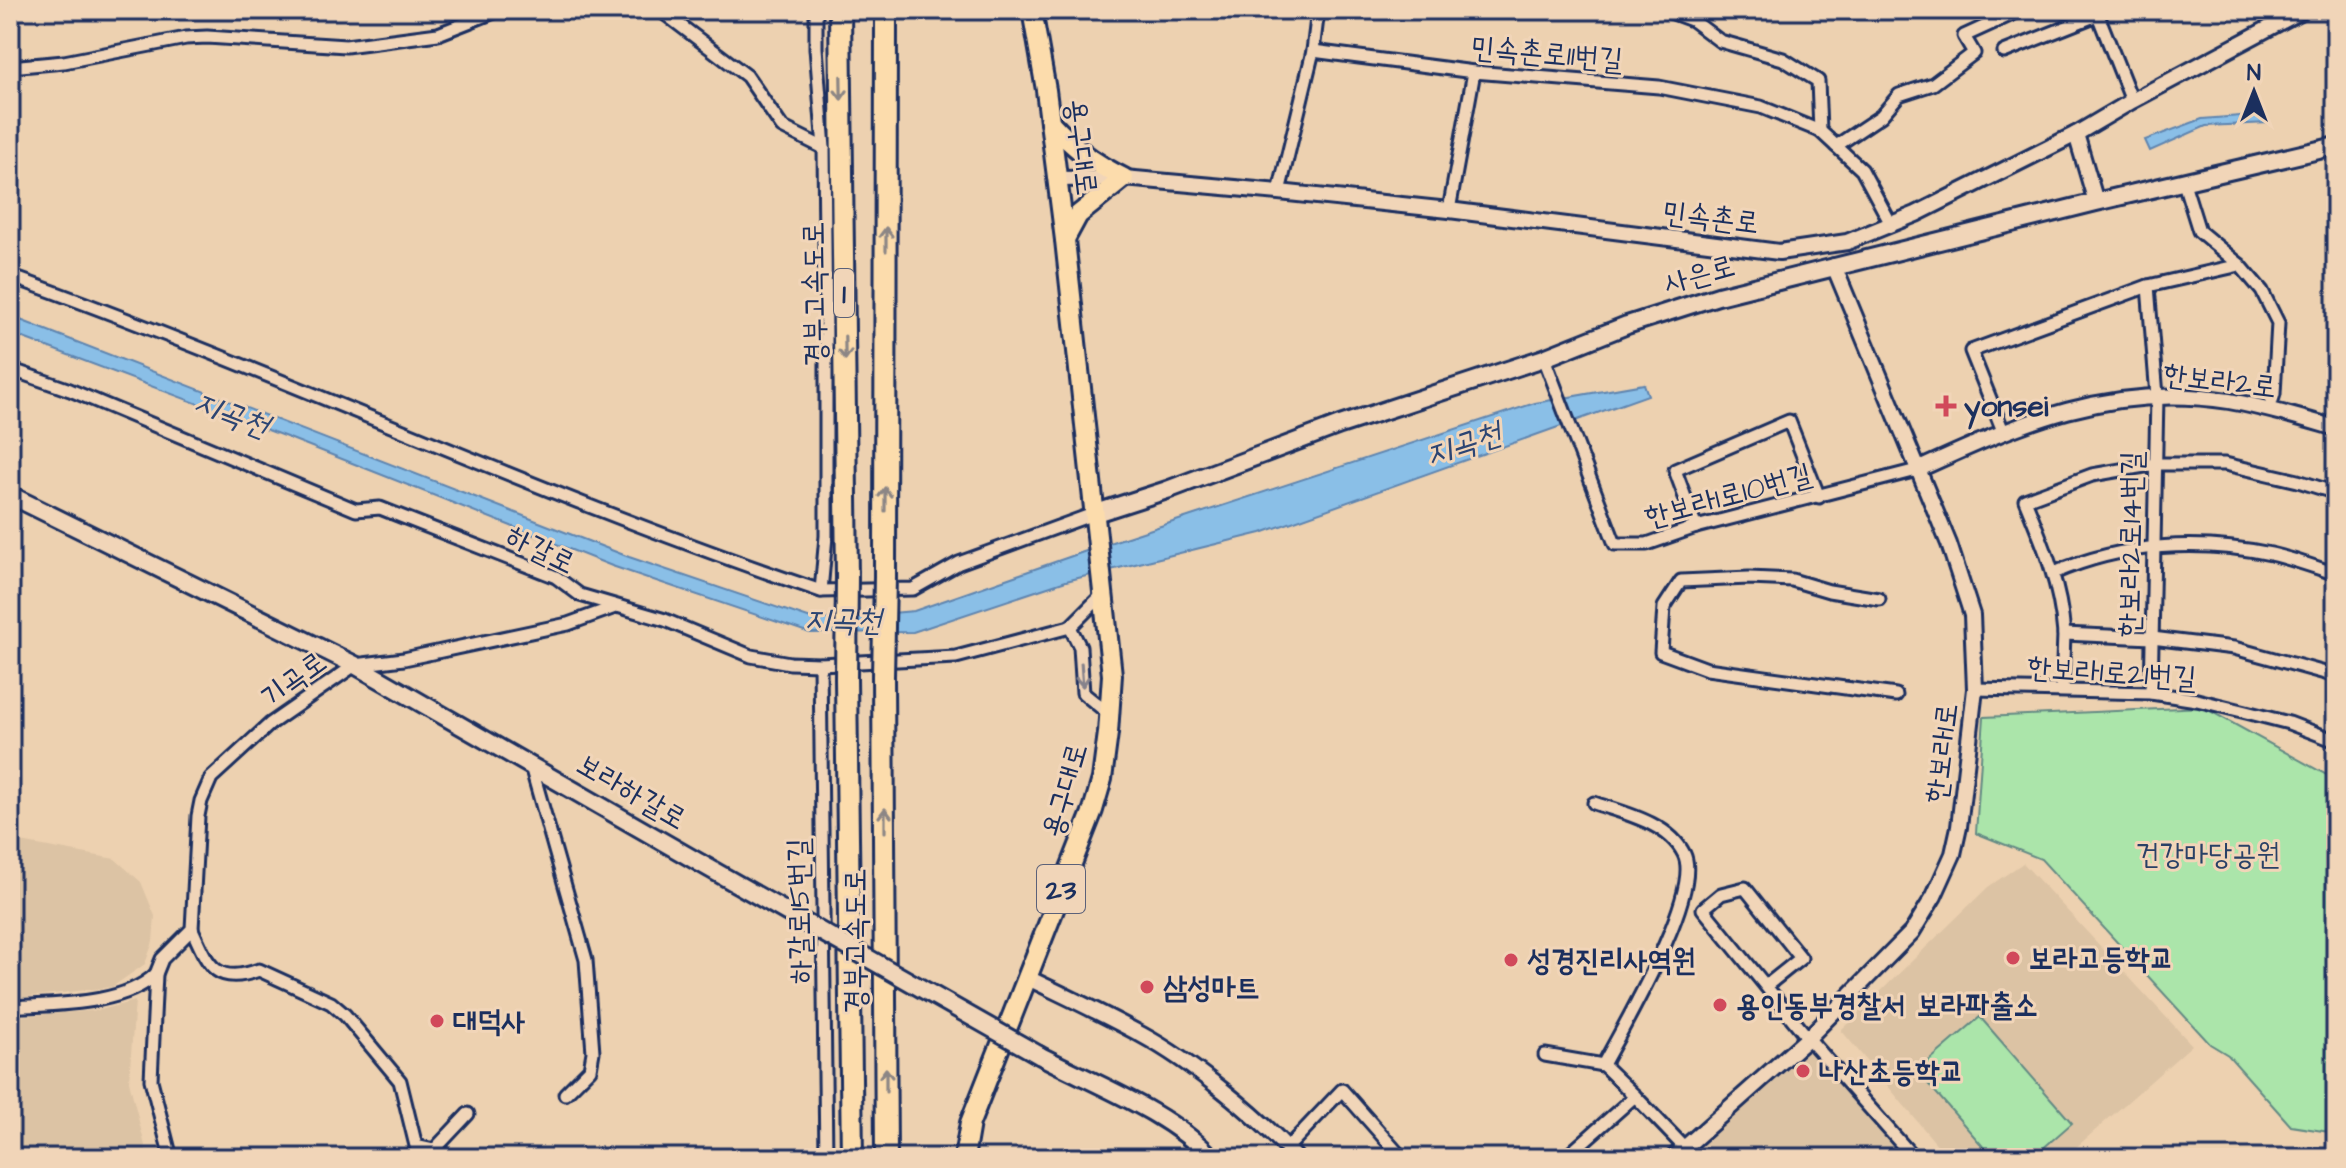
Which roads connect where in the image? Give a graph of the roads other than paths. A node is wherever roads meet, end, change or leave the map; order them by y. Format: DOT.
graph roads {
  1 [pos="499,10"];
  2 [pos="660,10"];
  3 [pos="816,10"];
  4 [pos="840,10"];
  5 [pos="886,10"];
  6 [pos="1032,10"];
  7 [pos="1318,10"];
  8 [pos="1665,10"];
  9 [pos="2021,10"];
  10 [pos="2303,10"];
  11 [pos="2097,12"];
  12 [pos="1313,51"];
  13 [pos="2004,52"];
  14 [pos="10,67"];
  15 [pos="1474,72"];
  16 [pos="2132,101"];
  17 [pos="1050,122"];
  18 [pos="1820,131"];
  19 [pos="2076,134"];
  20 [pos="1836,146"];
  21 [pos="2336,146"];
  22 [pos="824,148"];
  23 [pos="1124,178"];
  24 [pos="1057,179"];
  25 [pos="2184,183"];
  26 [pos="1279,192"];
  27 [pos="2096,202"];
  28 [pos="1449,210"];
  29 [pos="1891,224"];
  30 [pos="1065,240"];
  31 [pos="2240,265"];
  32 [pos="1834,266"];
  33 [pos="10,276"];
  34 [pos="2148,286"];
  35 [pos="1547,366"];
  36 [pos="10,369"];
  37 [pos="2157,396"];
  38 [pos="2269,410"];
  39 [pos="2336,428"];
  40 [pos="2003,431"];
  41 [pos="2156,464"];
  42 [pos="1917,470"];
  43 [pos="2336,493"];
  44 [pos="10,495"];
  45 [pos="1819,497"];
  46 [pos="1096,522"];
  47 [pos="1696,527"];
  48 [pos="2154,546"];
  49 [pos="2054,573"];
  50 [pos="2336,574"];
  51 [pos="821,591"];
  52 [pos="1879,599"];
  53 [pos="1104,602"];
  54 [pos="615,607"];
  55 [pos="1070,627"];
  56 [pos="2064,634"];
  57 [pos="2152,638"];
  58 [pos="820,664"];
  59 [pos="355,665"];
  60 [pos="2336,676"];
  61 [pos="1975,689"];
  62 [pos="2062,689"];
  63 [pos="2151,693"];
  64 [pos="1896,695"];
  65 [pos="1109,714"];
  66 [pos="2336,724"];
  67 [pos="2333,739"];
  68 [pos="531,765"];
  69 [pos="1594,803"];
  70 [pos="192,929"];
  71 [pos="156,974"];
  72 [pos="1026,977"];
  73 [pos="1766,986"];
  74 [pos="10,1007"];
  75 [pos="1808,1038"];
  76 [pos="1545,1055"];
  77 [pos="1603,1065"];
  78 [pos="565,1094"];
  79 [pos="1635,1096"];
  80 [pos="468,1114"];
  81 [pos="1291,1153"];
  82 [pos="1679,1153"];
  83 [pos="171,1158"];
  84 [pos="826,1158"];
  85 [pos="852,1158"];
  86 [pos="886,1158"];
  87 [pos="964,1158"];
  88 [pos="1212,1158"];
  89 [pos="1402,1158"];
  90 [pos="1565,1158"];
  91 [pos="1914,1158"];
  1 -- 14 [label="street"];
  2 -- 22 [label="street"];
  3 -- 22 [label="street"];
  4 -- 85 [label="highway, 경부고속도로 / 1, one-way, bridge"];
  86 -- 5 [label="highway, 경부고속도로 / 1, one-way, bridge"];
  6 -- 17 [label="main road, 용구대로 / 23"];
  7 -- 12 [label="street"];
  8 -- 18 [label="street"];
  9 -- 20 [label="street"];
  10 -- 16 [label="street, 민속촌로"];
  11 -- 13 [label="street"];
  11 -- 16 [label="street"];
  12 -- 15 [label="street, 민속촌로11번길"];
  12 -- 26 [label="street"];
  15 -- 18 [label="street, 민속촌로11번길"];
  15 -- 28 [label="street"];
  16 -- 19 [label="street, 민속촌로"];
  17 -- 23 [label="main road"];
  17 -- 24 [label="main road, 용구대로 / 23"];
  18 -- 20 [label="street, 민속촌로11번길"];
  19 -- 27 [label="street"];
  19 -- 29 [label="street, 민속촌로"];
  20 -- 29 [label="street, 민속촌로11번길"];
  21 -- 25 [label="main road, 사은로"];
  22 -- 51 [label="street"];
  23 -- 24 [label="street, 민속촌로"];
  23 -- 26 [label="street, 민속촌로"];
  23 -- 30 [label="main road"];
  24 -- 30 [label="main road, 용구대로 / 23"];
  25 -- 27 [label="main road, 사은로"];
  25 -- 31 [label="street"];
  26 -- 28 [label="street, 민속촌로"];
  27 -- 32 [label="main road, 사은로"];
  28 -- 29 [label="street, 민속촌로"];
  30 -- 46 [label="main road, 용구대로 / 23"];
  31 -- 34 [label="street"];
  31 -- 38 [label="street"];
  32 -- 35 [label="main road, 사은로"];
  32 -- 42 [label="street, 한보라1로"];
  33 -- 51 [label="street"];
  34 -- 37 [label="street, 한보라2로14번길"];
  34 -- 40 [label="street"];
  35 -- 46 [label="main road, 사은로"];
  35 -- 47 [label="street, 한보라1로10번길"];
  36 -- 54 [label="street, 하갈로"];
  37 -- 38 [label="street, 한보라2로"];
  37 -- 40 [label="street, 한보라2로"];
  37 -- 41 [label="street, 한보라2로14번길"];
  38 -- 39 [label="street, 한보라2로"];
  40 -- 42 [label="street, 한보라2로"];
  41 -- 43 [label="street"];
  41 -- 48 [label="street, 한보라2로14번길"];
  41 -- 49 [label="street"];
  42 -- 45 [label="street, 한보라1로10번길"];
  42 -- 61 [label="street, 한보라1로"];
  44 -- 59 [label="main road, 보라하갈로"];
  45 -- 47 [label="street, 한보라1로10번길"];
  45 -- 47 [label="street"];
  46 -- 51 [label="street"];
  46 -- 53 [label="main road, 23"];
  48 -- 49 [label="street"];
  48 -- 50 [label="street"];
  48 -- 57 [label="street, 한보라2로14번길"];
  49 -- 56 [label="street"];
  52 -- 64 [label="street"];
  53 -- 55 [label="street"];
  53 -- 65 [label="main road, 용구대로 / 23"];
  54 -- 58 [label="street, 하갈로"];
  54 -- 59 [label="street, 기곡로"];
  55 -- 58 [label="street, 하갈로"];
  55 -- 65 [label="street, one-way"];
  56 -- 57 [label="street"];
  56 -- 62 [label="street"];
  57 -- 60 [label="street"];
  57 -- 63 [label="street, 한보라2로14번길"];
  58 -- 84 [label="street, 하갈로15번길"];
  59 -- 68 [label="main road, 보라하갈로"];
  59 -- 70 [label="street, 기곡로"];
  61 -- 62 [label="street, 한보라1로21번길"];
  61 -- 75 [label="street, 한보라1로"];
  62 -- 63 [label="street, 한보라1로21번길"];
  63 -- 67 [label="street, 한보라1로21번길"];
  65 -- 72 [label="main road, 용구대로 / 23"];
  66 -- 67 [label="street"];
  68 -- 78 [label="street"];
  68 -- 88 [label="main road, 보라하갈로, bridge"];
  69 -- 77 [label="street"];
  70 -- 71 [label="street"];
  70 -- 80 [label="street, 기곡로"];
  71 -- 74 [label="street"];
  71 -- 83 [label="street"];
  72 -- 81 [label="street"];
  72 -- 87 [label="main road, 용구대로 / 23"];
  73 -- 73 [label="street"];
  73 -- 75 [label="street"];
  75 -- 82 [label="street, 한보라1로"];
  75 -- 91 [label="street"];
  76 -- 77 [label="street"];
  77 -- 79 [label="street"];
  79 -- 82 [label="street"];
  79 -- 90 [label="street"];
  81 -- 89 [label="street"];
}
